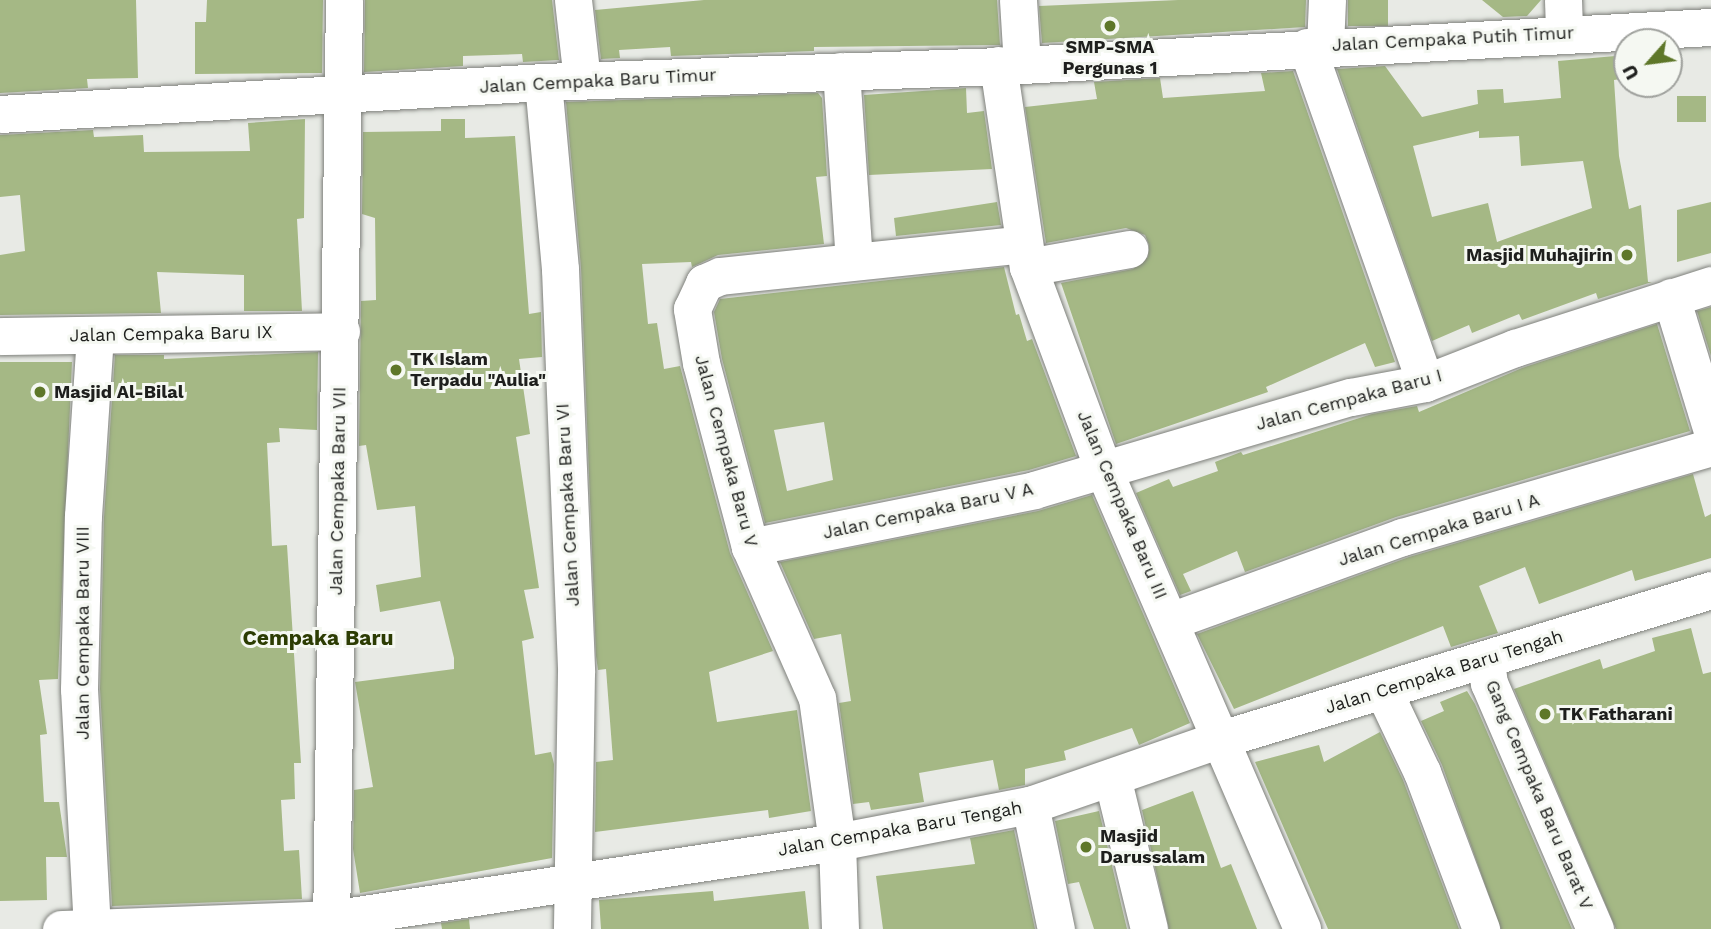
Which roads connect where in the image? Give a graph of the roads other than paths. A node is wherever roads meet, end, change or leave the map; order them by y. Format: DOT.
graph roads {
  1 [pos="344,0"];
  2 [pos="573,0"];
  3 [pos="1018,0"];
  4 [pos="1327,0"];
  5 [pos="1564,16"];
  6 [pos="1711,27"];
  7 [pos="1316,47"];
  8 [pos="1196,53"];
  9 [pos="1010,65"];
  10 [pos="841,71"];
  11 [pos="582,80"];
  12 [pos="543,82"];
  13 [pos="340,96"];
  14 [pos="0,114"];
  15 [pos="1129,249"];
  16 [pos="1025,256"];
  17 [pos="854,260"];
  18 [pos="1711,285"];
  19 [pos="1671,297"];
  20 [pos="341,331"];
  21 [pos="0,336"];
  22 [pos="95,337"];
  23 [pos="1425,383"];
  24 [pos="1711,428"];
  25 [pos="1711,447"];
  26 [pos="1104,471"];
  27 [pos="750,547"];
  28 [pos="1711,590"];
  29 [pos="1170,621"];
  30 [pos="1486,660"];
  31 [pos="1383,690"];
  32 [pos="1218,740"];
  33 [pos="1112,777"];
  34 [pos="1030,805"];
  35 [pos="837,842"];
  36 [pos="572,881"];
  37 [pos="331,924"];
  38 [pos="82,929"];
  39 [pos="572,929"];
  40 [pos="840,929"];
  41 [pos="1056,929"];
  42 [pos="1149,929"];
  43 [pos="1302,929"];
  44 [pos="1481,929"];
  45 [pos="1595,929"];
  1 -- 13 [label="street, Jalan Cempaka Baru VII"];
  2 -- 11 [label="street"];
  3 -- 9 [label="street, Jalan Cempaka Baru III"];
  4 -- 7 [label="street"];
  5 -- 6 [label="street, Jalan Cempaka Putih Timur"];
  5 -- 7 [label="street, Jalan Cempaka Putih Timur"];
  7 -- 8 [label="street, Jalan Cempaka Putih Timur"];
  7 -- 23 [label="street"];
  8 -- 9 [label="street, Jalan Cempaka Baru Timur"];
  9 -- 10 [label="street, Jalan Cempaka Baru Timur"];
  9 -- 16 [label="street, Jalan Cempaka Baru III"];
  10 -- 11 [label="street, Jalan Cempaka Baru Timur"];
  10 -- 17 [label="street"];
  11 -- 12 [label="street, Jalan Cempaka Baru Timur"];
  12 -- 13 [label="street, Jalan Cempaka Baru Timur"];
  12 -- 36 [label="street, Jalan Cempaka Baru VI"];
  13 -- 14 [label="street, Jalan Cempaka Baru Timur"];
  13 -- 20 [label="street, Jalan Cempaka Baru VII"];
  15 -- 16 [label="street, Jalan Cempaka Baru V"];
  16 -- 17 [label="street, Jalan Cempaka Baru V"];
  16 -- 26 [label="street, Jalan Cempaka Baru III"];
  17 -- 27 [label="street, Jalan Cempaka Baru V"];
  18 -- 19 [label="street, Jalan Cempaka Baru I"];
  19 -- 23 [label="street, Jalan Cempaka Baru I"];
  19 -- 24 [label="street"];
  20 -- 22 [label="street, Jalan Cempaka Baru IX"];
  20 -- 37 [label="street, Jalan Cempaka Baru VII"];
  21 -- 22 [label="street, Jalan Cempaka Baru IX"];
  22 -- 38 [label="street, Jalan Cempaka Baru VIII"];
  23 -- 26 [label="street, Jalan Cempaka Baru I"];
  25 -- 29 [label="street, Jalan Cempaka Baru I A"];
  26 -- 27 [label="street, Jalan Cempaka Baru V A"];
  26 -- 29 [label="street, Jalan Cempaka Baru III"];
  27 -- 35 [label="street, Jalan Cempaka Baru V"];
  28 -- 30 [label="street, Jalan Cempaka Baru Tengah"];
  29 -- 32 [label="street, Jalan Cempaka Baru III"];
  30 -- 31 [label="street, Jalan Cempaka Baru Tengah"];
  30 -- 45 [label="street, Gang Cempaka Baru Barat V"];
  31 -- 32 [label="street, Jalan Cempaka Baru Tengah"];
  31 -- 44 [label="street"];
  32 -- 33 [label="street, Jalan Cempaka Baru Tengah"];
  32 -- 43 [label="street, Jalan Cempaka Baru III"];
  33 -- 34 [label="street, Jalan Cempaka Baru Tengah"];
  33 -- 42 [label="street"];
  34 -- 35 [label="street, Jalan Cempaka Baru Tengah"];
  34 -- 41 [label="street"];
  35 -- 36 [label="street, Jalan Cempaka Baru Tengah"];
  35 -- 40 [label="street, Jalan Cempaka Baru V"];
  36 -- 37 [label="street, Jalan Cempaka Baru Tengah"];
  36 -- 39 [label="street, Jalan Cempaka Baru VI"];
  37 -- 38 [label="street, Jalan Cempaka Baru Tengah"];
}
